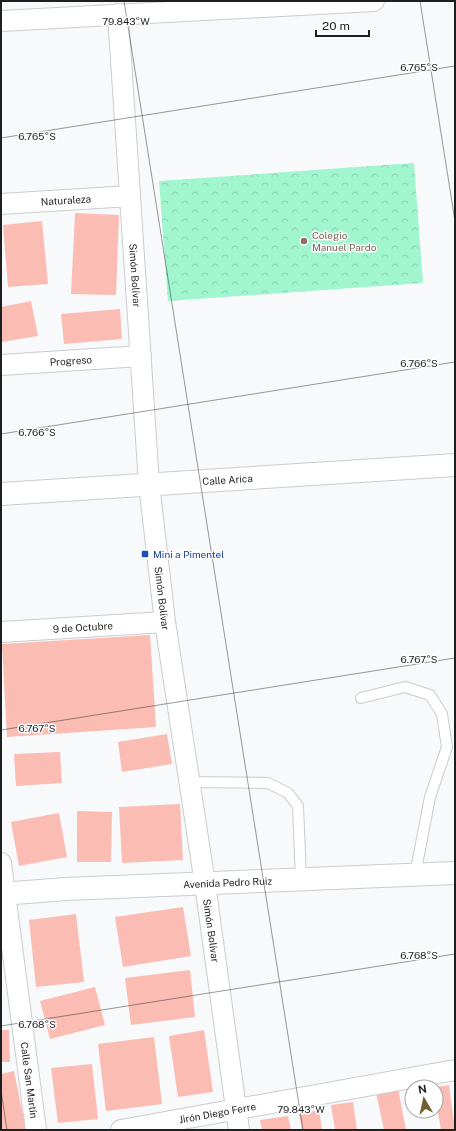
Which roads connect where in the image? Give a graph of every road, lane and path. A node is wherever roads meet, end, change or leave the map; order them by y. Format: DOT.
graph roads {
  1 [pos="374,1"];
  2 [pos="118,14"];
  3 [pos="1,21"];
  4 [pos="130,196"];
  5 [pos="1,204"];
  6 [pos="141,356"];
  7 [pos="1,365"];
  8 [pos="455,464"];
  9 [pos="149,484"];
  10 [pos="1,494"];
  11 [pos="165,622"];
  12 [pos="1,632"];
  13 [pos="361,698"];
  14 [pos="190,782"];
  15 [pos="1,863"];
  16 [pos="455,873"];
  17 [pos="415,874"];
  18 [pos="301,880"];
  19 [pos="205,884"];
  20 [pos="3,894"];
  21 [pos="455,1070"];
  22 [pos="236,1109"];
  23 [pos="36,1130"];
  24 [pos="121,1130"];
  25 [pos="239,1130"];
  1 -- 2 [label="street"];
  2 -- 3 [label="street"];
  2 -- 4 [label="street, Simón Bolívar"];
  4 -- 5 [label="street, Naturaleza"];
  4 -- 6 [label="street, Simón Bolívar"];
  6 -- 7 [label="street, Progreso"];
  6 -- 9 [label="street, Simón Bolívar"];
  8 -- 9 [label="street, Calle Arica"];
  9 -- 10 [label="street, Calle Arica"];
  9 -- 11 [label="street, Simón Bolívar"];
  11 -- 12 [label="street, 9 de Octubre"];
  11 -- 14 [label="street, Simón Bolívar"];
  13 -- 17 [label="lane"];
  14 -- 18 [label="lane"];
  14 -- 19 [label="street, Simón Bolívar"];
  15 -- 20 [label="street, Calle San Martín"];
  16 -- 17 [label="street, Avenida Pedro Ruiz"];
  17 -- 18 [label="street, Avenida Pedro Ruiz"];
  18 -- 19 [label="street, Avenida Pedro Ruiz"];
  19 -- 20 [label="street, Avenida Pedro Ruiz"];
  19 -- 22 [label="street, Simón Bolívar"];
  20 -- 23 [label="street, Calle San Martín"];
  21 -- 22 [label="street, Jirón Diego Ferre"];
  22 -- 24 [label="street, Jirón Diego Ferre"];
  22 -- 25 [label="street, Simón Bolívar"];
}
